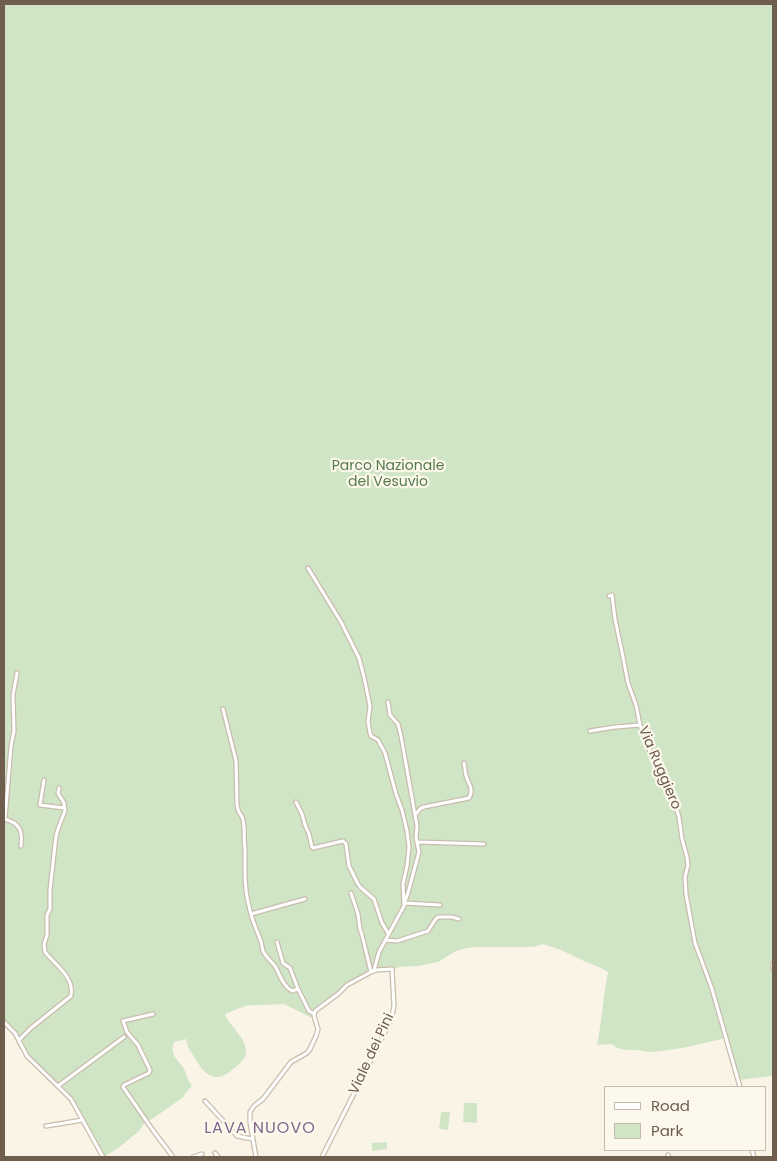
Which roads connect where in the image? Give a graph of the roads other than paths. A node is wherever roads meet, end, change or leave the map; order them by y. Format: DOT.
graph roads {
  1 [pos="308,568"];
  2 [pos="609,596"];
  3 [pos="17,673"];
  4 [pos="388,702"];
  5 [pos="223,709"];
  6 [pos="640,725"];
  7 [pos="590,731"];
  8 [pos="464,763"];
  9 [pos="44,780"];
  10 [pos="59,788"];
  11 [pos="6,793"];
  12 [pos="296,802"];
  13 [pos="64,808"];
  14 [pos="415,815"];
  15 [pos="4,818"];
  16 [pos="418,842"];
  17 [pos="484,844"];
  18 [pos="21,846"];
  19 [pos="351,892"];
  20 [pos="305,899"];
  21 [pos="404,903"];
  22 [pos="440,905"];
  23 [pos="251,914"];
  24 [pos="459,919"];
  25 [pos="389,933"];
  26 [pos="385,940"];
  27 [pos="277,942"];
  28 [pos="773,964"];
  29 [pos="773,969"];
  30 [pos="372,971"];
  31 [pos="298,989"];
  32 [pos="153,1014"];
  33 [pos="314,1014"];
  34 [pos="4,1022"];
  35 [pos="124,1037"];
  36 [pos="19,1040"];
  37 [pos="58,1086"];
  38 [pos="740,1086"];
  39 [pos="205,1102"];
  40 [pos="83,1120"];
  41 [pos="46,1126"];
  42 [pos="252,1139"];
  43 [pos="215,1153"];
  44 [pos="202,1154"];
  45 [pos="103,1157"];
  46 [pos="173,1157"];
  47 [pos="193,1157"];
  48 [pos="218,1157"];
  49 [pos="256,1157"];
  50 [pos="322,1157"];
  1 -- 21 [label="street"];
  2 -- 6 [label="street, Via Ruggiero"];
  3 -- 11 [label="street"];
  4 -- 14 [label="street"];
  5 -- 23 [label="street"];
  6 -- 7 [label="street"];
  6 -- 38 [label="street, Via Ruggiero"];
  8 -- 14 [label="street"];
  9 -- 13 [label="street"];
  10 -- 13 [label="street"];
  11 -- 15 [label="street"];
  12 -- 25 [label="street"];
  13 -- 36 [label="street"];
  14 -- 16 [label="street"];
  15 -- 18 [label="street"];
  16 -- 17 [label="street"];
  16 -- 21 [label="street"];
  19 -- 30 [label="street"];
  20 -- 23 [label="street"];
  21 -- 22 [label="street"];
  21 -- 25 [label="street"];
  23 -- 31 [label="street"];
  24 -- 26 [label="street"];
  25 -- 26 [label="street"];
  26 -- 30 [label="street"];
  27 -- 31 [label="street"];
  28 -- 29 [label="street"];
  30 -- 33 [label="street"];
  30 -- 50 [label="street, Viale dei Pini"];
  31 -- 33 [label="street"];
  32 -- 46 [label="street"];
  33 -- 42 [label="street"];
  34 -- 36 [label="street"];
  35 -- 37 [label="street"];
  36 -- 37 [label="street"];
  37 -- 40 [label="street"];
  39 -- 42 [label="street"];
  40 -- 41 [label="street"];
  40 -- 45 [label="street"];
  42 -- 49 [label="street"];
  43 -- 48 [label="street"];
  44 -- 47 [label="street"];
}
